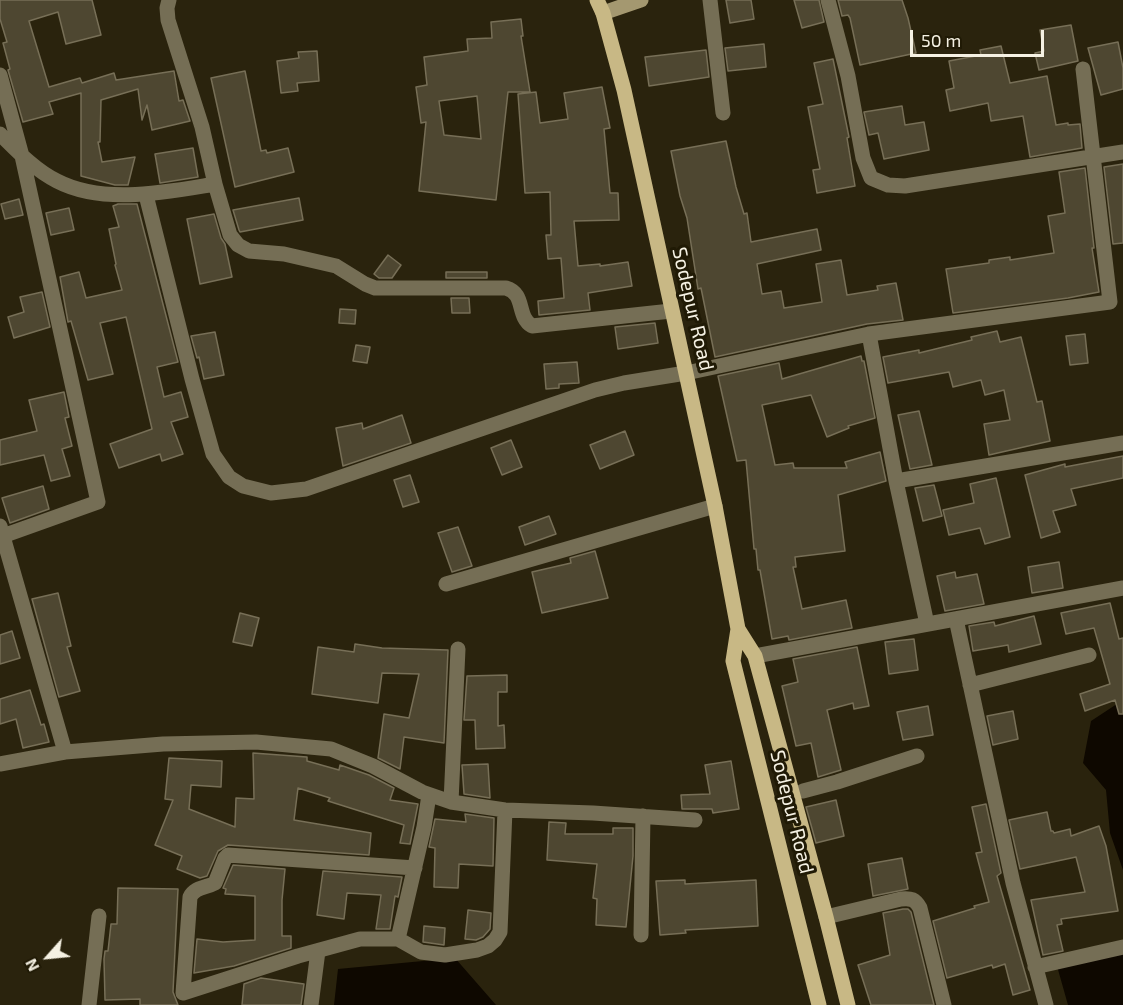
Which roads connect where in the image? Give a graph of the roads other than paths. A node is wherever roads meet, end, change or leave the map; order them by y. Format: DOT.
graph roads {
  1 [pos="169,0"];
  2 [pos="641,0"];
  3 [pos="710,0"];
  4 [pos="828,0"];
  5 [pos="600,6"];
  6 [pos="1083,69"];
  7 [pos="0,75"];
  8 [pos="723,113"];
  9 [pos="0,134"];
  10 [pos="1123,152"];
  11 [pos="21,156"];
  12 [pos="1094,156"];
  13 [pos="215,184"];
  14 [pos="146,195"];
  15 [pos="671,311"];
  16 [pos="869,334"];
  17 [pos="686,373"];
  18 [pos="1123,443"];
  19 [pos="896,481"];
  20 [pos="715,506"];
  21 [pos="1,533"];
  22 [pos="446,584"];
  23 [pos="1123,588"];
  24 [pos="956,619"];
  25 [pos="927,624"];
  26 [pos="738,629"];
  27 [pos="458,649"];
  28 [pos="1089,655"];
  29 [pos="755,656"];
  30 [pos="733,661"];
  31 [pos="970,685"];
  32 [pos="65,752"];
  33 [pos="917,756"];
  34 [pos="0,764"];
  35 [pos="803,791"];
  36 [pos="429,795"];
  37 [pos="451,802"];
  38 [pos="505,810"];
  39 [pos="643,816"];
  40 [pos="695,820"];
  41 [pos="415,868"];
  42 [pos="99,916"];
  43 [pos="826,917"];
  44 [pos="641,935"];
  45 [pos="398,939"];
  46 [pos="1123,947"];
  47 [pos="318,951"];
  48 [pos="1035,967"];
  49 [pos="182,999"];
  50 [pos="89,1005"];
  51 [pos="311,1005"];
  52 [pos="819,1005"];
  53 [pos="848,1005"];
  54 [pos="944,1005"];
  55 [pos="1046,1005"];
  1 -- 13 [label="street"];
  2 -- 5 [label="street"];
  3 -- 8 [label="street"];
  4 -- 12 [label="street"];
  5 -- 15 [label="main road, Sodepur Road"];
  6 -- 12 [label="street"];
  7 -- 11 [label="street"];
  9 -- 11 [label="street"];
  10 -- 12 [label="street"];
  11 -- 14 [label="street"];
  11 -- 21 [label="street"];
  12 -- 16 [label="street"];
  13 -- 14 [label="street"];
  13 -- 15 [label="street"];
  14 -- 17 [label="street"];
  15 -- 17 [label="main road, Sodepur Road"];
  16 -- 17 [label="street"];
  16 -- 19 [label="street"];
  17 -- 20 [label="main road, Sodepur Road"];
  18 -- 19 [label="street"];
  19 -- 25 [label="street"];
  20 -- 22 [label="street"];
  20 -- 26 [label="main road, Sodepur Road"];
  21 -- 32 [label="street"];
  23 -- 24 [label="street"];
  24 -- 25 [label="street"];
  24 -- 31 [label="street"];
  25 -- 29 [label="street"];
  26 -- 29 [label="main road, Sodepur Road"];
  26 -- 30 [label="main road, Sodepur Road"];
  27 -- 37 [label="street"];
  28 -- 31 [label="street"];
  29 -- 30 [label="main road"];
  29 -- 43 [label="main road, Sodepur Road"];
  30 -- 52 [label="main road, Sodepur Road"];
  31 -- 48 [label="street"];
  32 -- 34 [label="street"];
  32 -- 36 [label="street"];
  33 -- 35 [label="street"];
  36 -- 37 [label="street"];
  36 -- 41 [label="street"];
  37 -- 38 [label="street"];
  38 -- 39 [label="street"];
  38 -- 45 [label="street"];
  39 -- 40 [label="street"];
  39 -- 44 [label="street"];
  41 -- 45 [label="street"];
  41 -- 49 [label="street"];
  42 -- 50 [label="street"];
  43 -- 53 [label="main road, Sodepur Road"];
  43 -- 54 [label="street"];
  45 -- 47 [label="street"];
  46 -- 48 [label="street"];
  47 -- 49 [label="street"];
  47 -- 51 [label="street"];
  48 -- 55 [label="street"];
}
